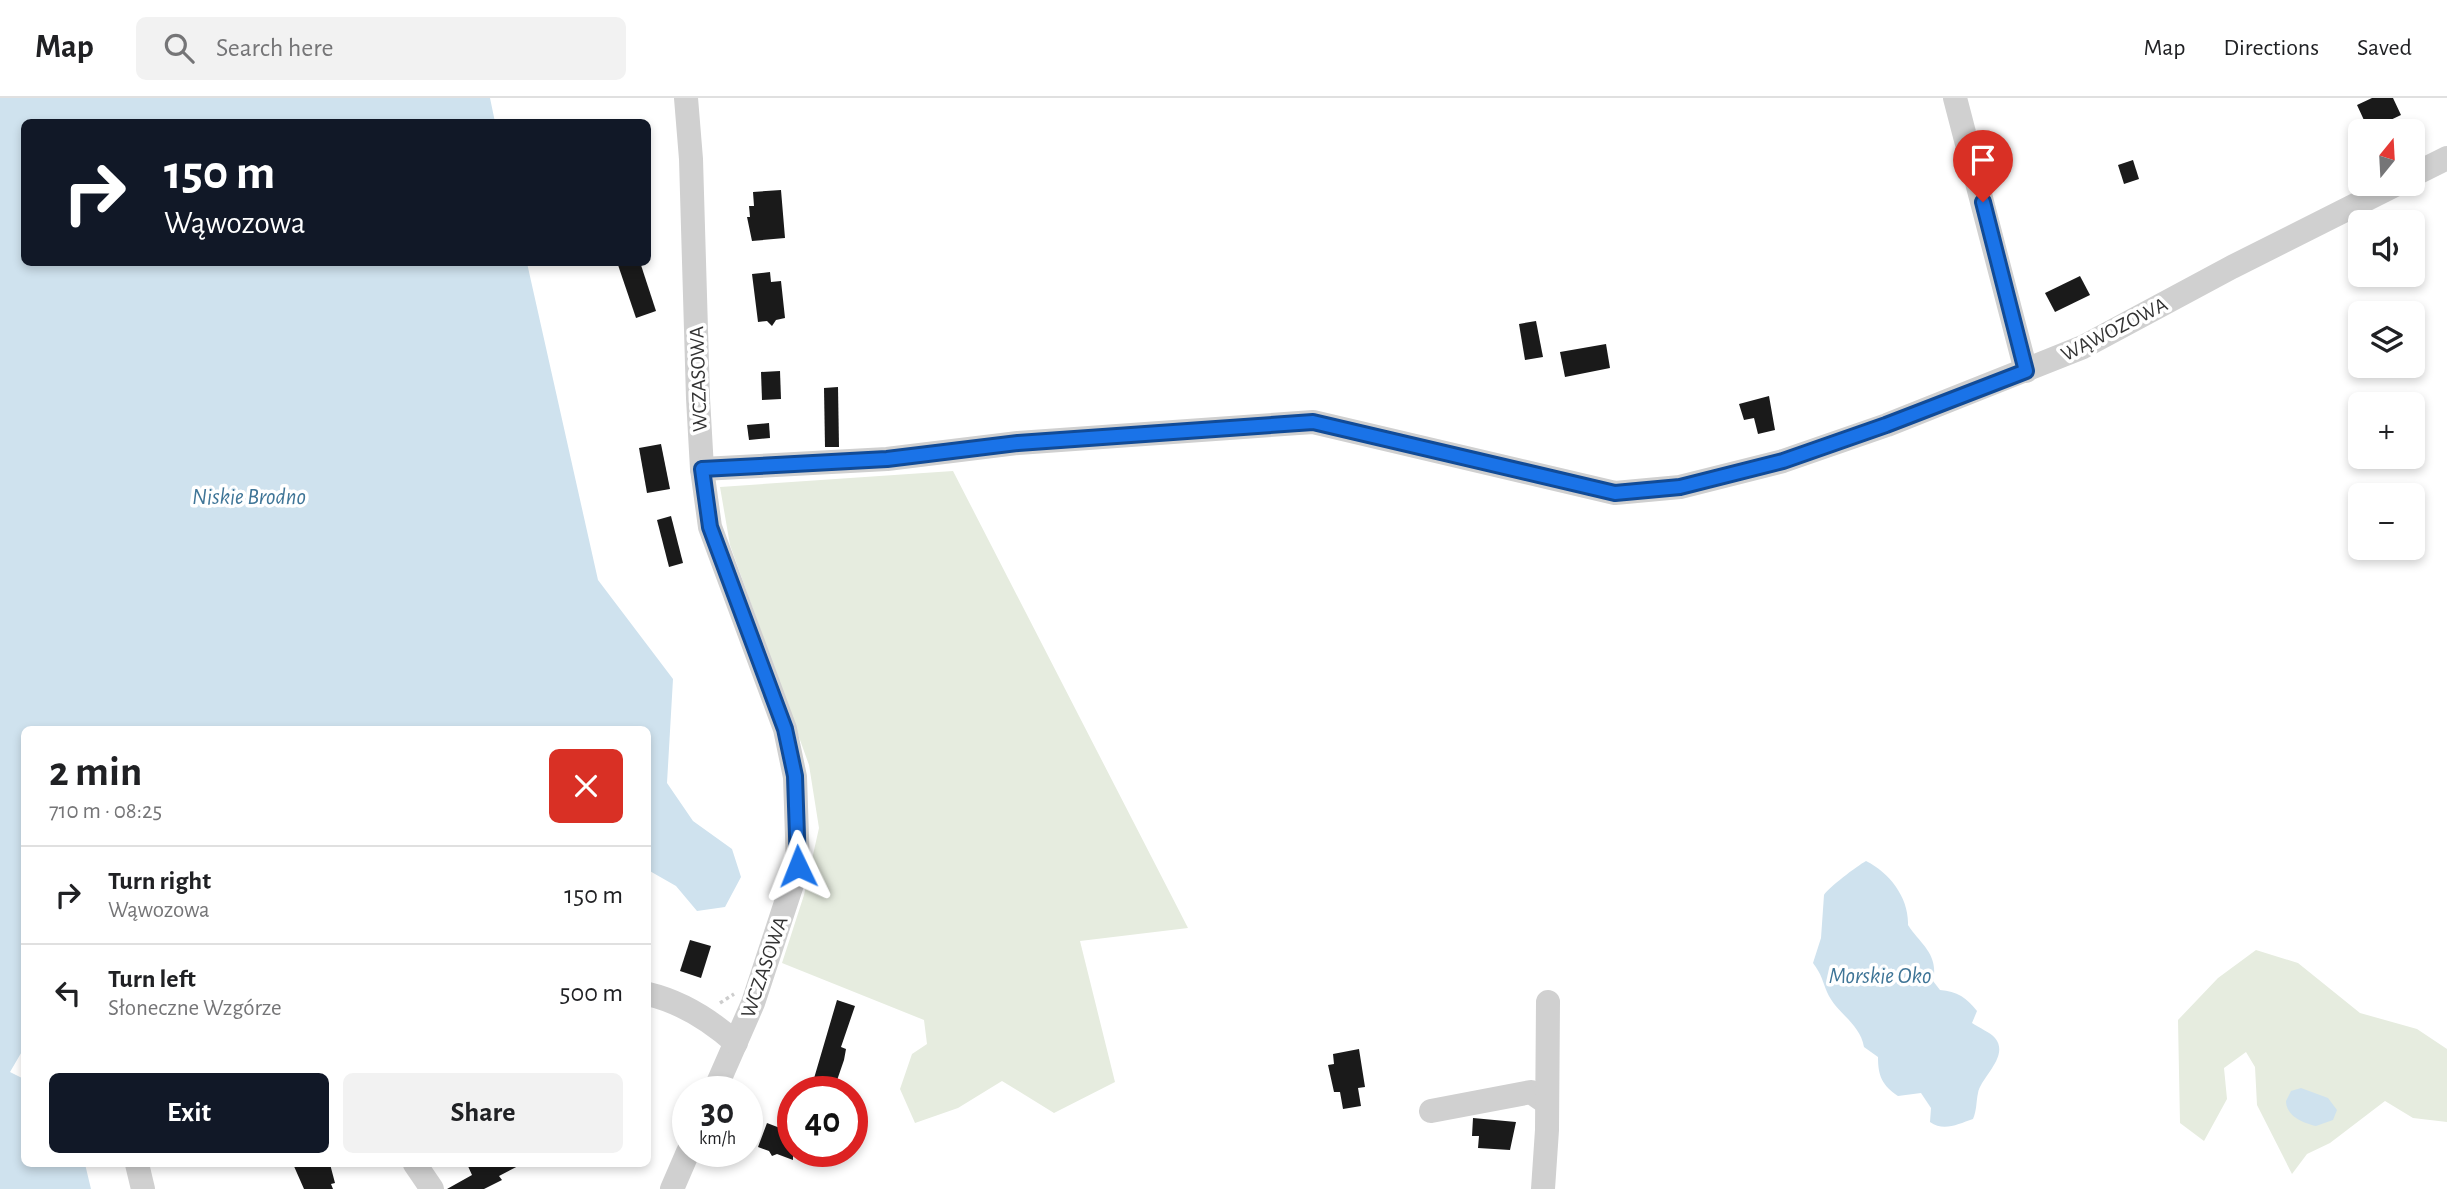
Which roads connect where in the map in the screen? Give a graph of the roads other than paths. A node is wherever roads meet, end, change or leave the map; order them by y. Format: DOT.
graph roads {
  1 [pos="686,98"];
  2 [pos="1955,98"];
  3 [pos="2447,158"];
  4 [pos="2426,168"];
  5 [pos="2373,196"];
  6 [pos="2026,371"];
  7 [pos="702,469"];
  8 [pos="651,995"];
  9 [pos="1548,1002"];
  10 [pos="736,1042"];
  11 [pos="722,1076"];
  12 [pos="1547,1103"];
  13 [pos="1431,1111"];
  14 [pos="138,1167"];
  15 [pos="417,1167"];
  16 [pos="682,1167"];
  17 [pos="143,1189"];
  18 [pos="432,1189"];
  19 [pos="672,1189"];
  20 [pos="1543,1189"];
  1 -- 7 [label="street, WCZASOWA"];
  2 -- 6 [label="street"];
  3 -- 4 [label="street"];
  5 -- 6 [label="street, WĄWOZOWA"];
  6 -- 7 [label="street, WĄWOZOWA"];
  7 -- 10 [label="street, WCZASOWA"];
  8 -- 10 [label="street"];
  9 -- 12 [label="street"];
  10 -- 11 [label="street, WCZASOWA"];
  12 -- 13 [label="street"];
  12 -- 20 [label="street"];
  14 -- 17 [label="street"];
  15 -- 18 [label="street"];
  16 -- 19 [label="street"];
}
